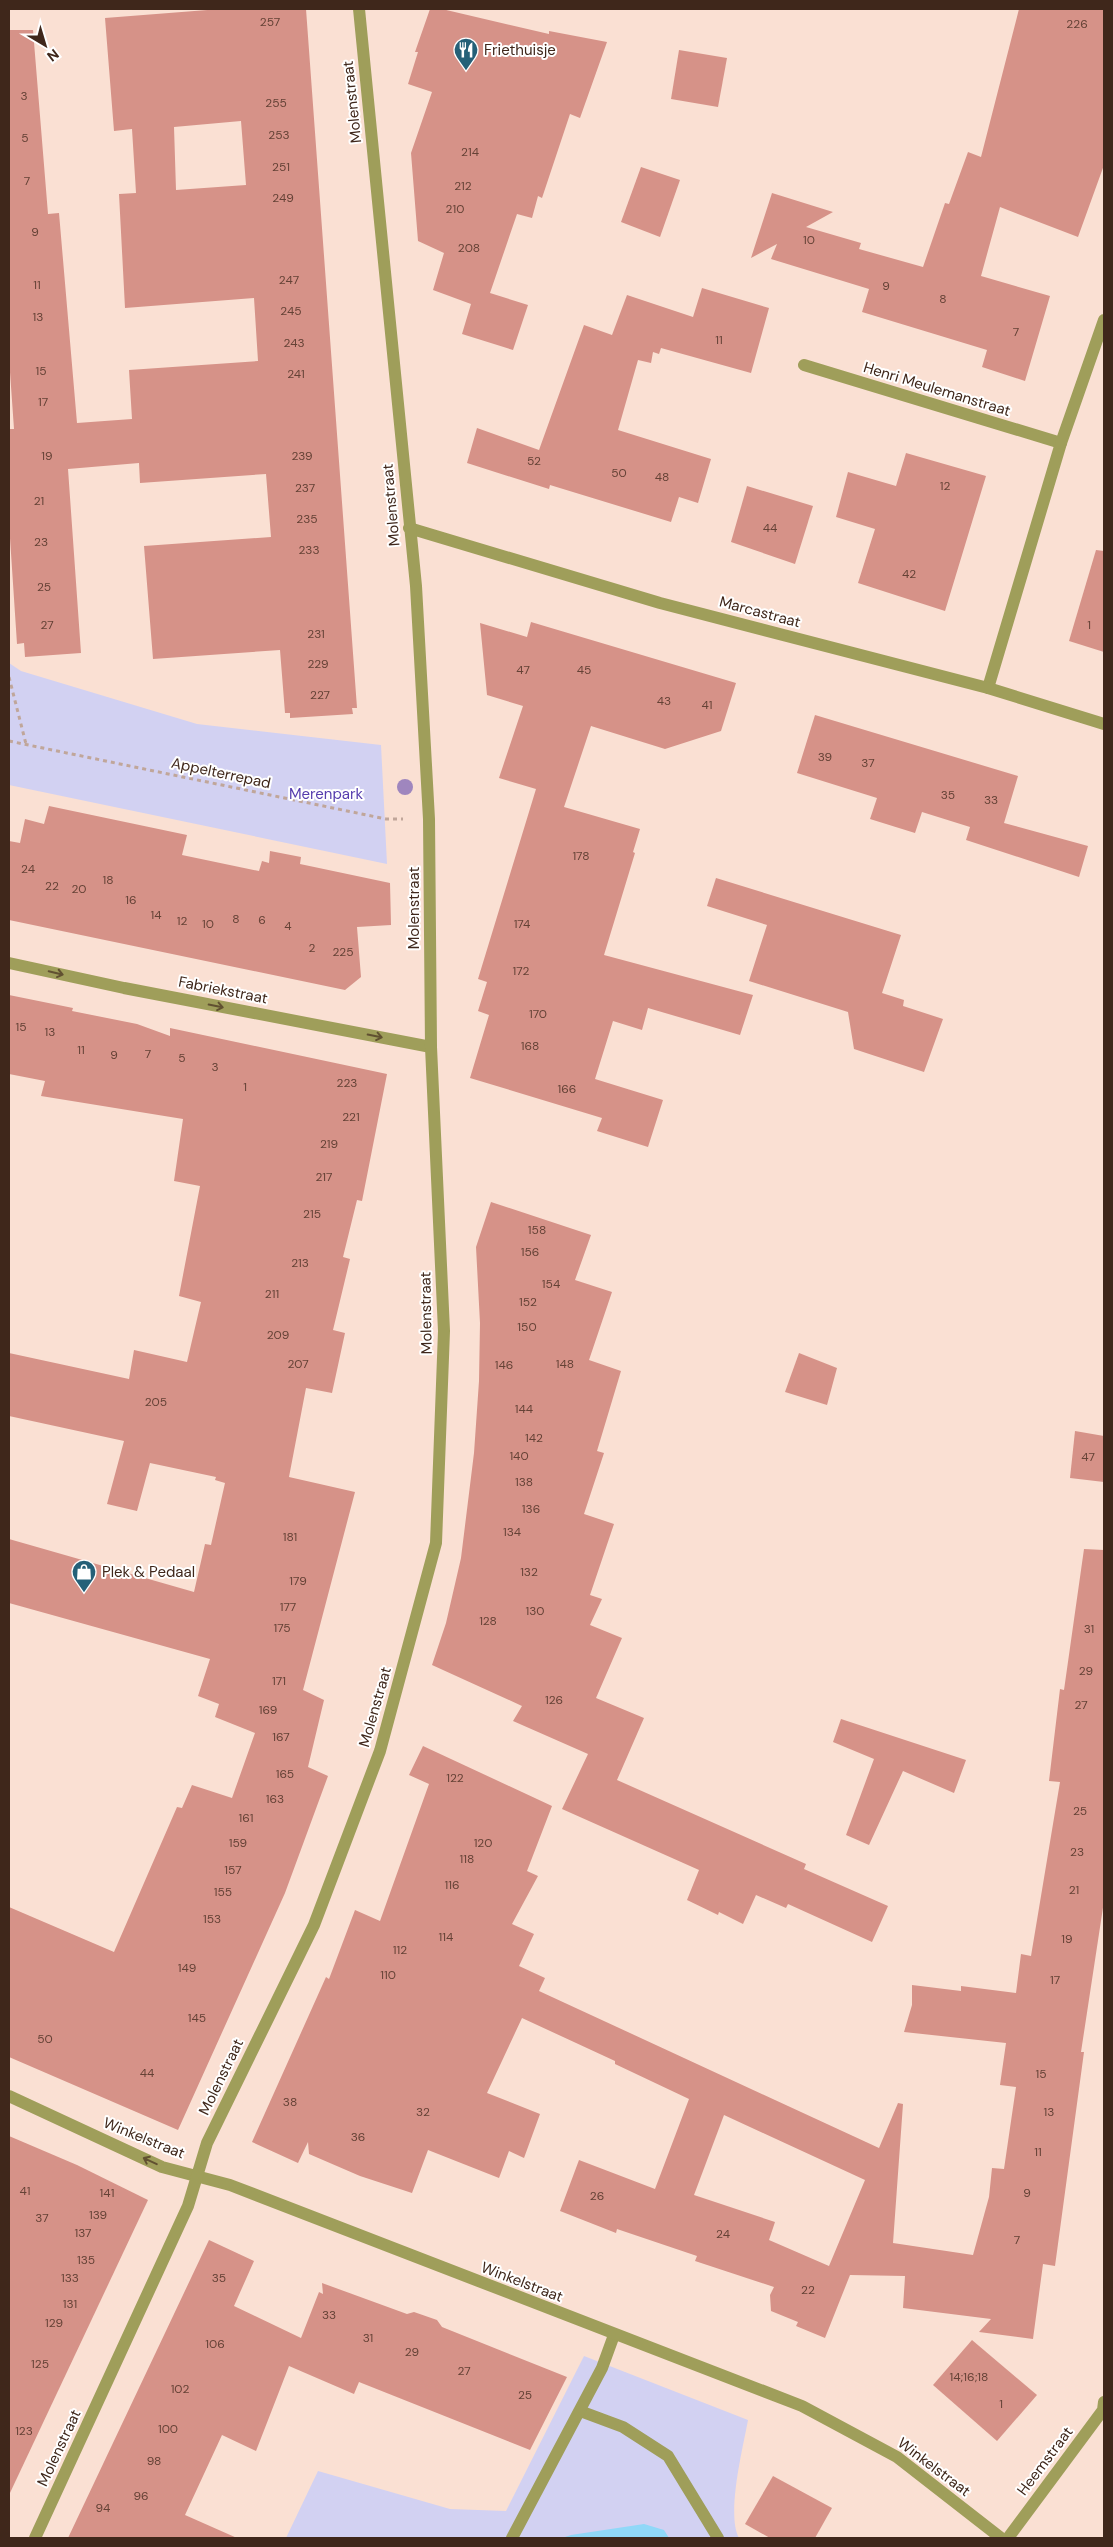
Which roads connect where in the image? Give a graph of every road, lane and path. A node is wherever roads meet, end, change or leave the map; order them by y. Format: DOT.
graph roads {
  1 [pos="359,9"];
  2 [pos="1104,320"];
  3 [pos="804,365"];
  4 [pos="1061,443"];
  5 [pos="409,528"];
  6 [pos="9,676"];
  7 [pos="988,688"];
  8 [pos="1104,724"];
  9 [pos="9,741"];
  10 [pos="26,744"];
  11 [pos="429,819"];
  12 [pos="9,963"];
  13 [pos="431,1046"];
  14 [pos="9,2096"];
  15 [pos="196,2175"];
  16 [pos="614,2335"];
  17 [pos="1104,2402"];
  18 [pos="580,2411"];
  19 [pos="35,2538"];
  20 [pos="512,2538"];
  21 [pos="718,2538"];
  22 [pos="1001,2538"];
  23 [pos="1008,2538"];
  1 -- 5 [label="street, Molenstraat"];
  2 -- 4 [label="street"];
  3 -- 4 [label="street, Henri Meulemanstraat"];
  4 -- 7 [label="street"];
  5 -- 7 [label="street, Marcastraat"];
  5 -- 11 [label="street, Molenstraat"];
  6 -- 10 [label="path"];
  7 -- 8 [label="street, Marcastraat"];
  9 -- 10 [label="path, Appelterrepad"];
  10 -- 11 [label="path, Appelterrepad"];
  11 -- 13 [label="street, Molenstraat"];
  12 -- 13 [label="street, Fabriekstraat, one-way"];
  13 -- 15 [label="street, Molenstraat"];
  15 -- 14 [label="street, Winkelstraat, one-way"];
  15 -- 16 [label="street, Winkelstraat"];
  15 -- 19 [label="street, Molenstraat"];
  16 -- 18 [label="street"];
  16 -- 22 [label="street, Winkelstraat"];
  17 -- 23 [label="street, Heemstraat"];
  18 -- 20 [label="street"];
  18 -- 21 [label="street"];
}
